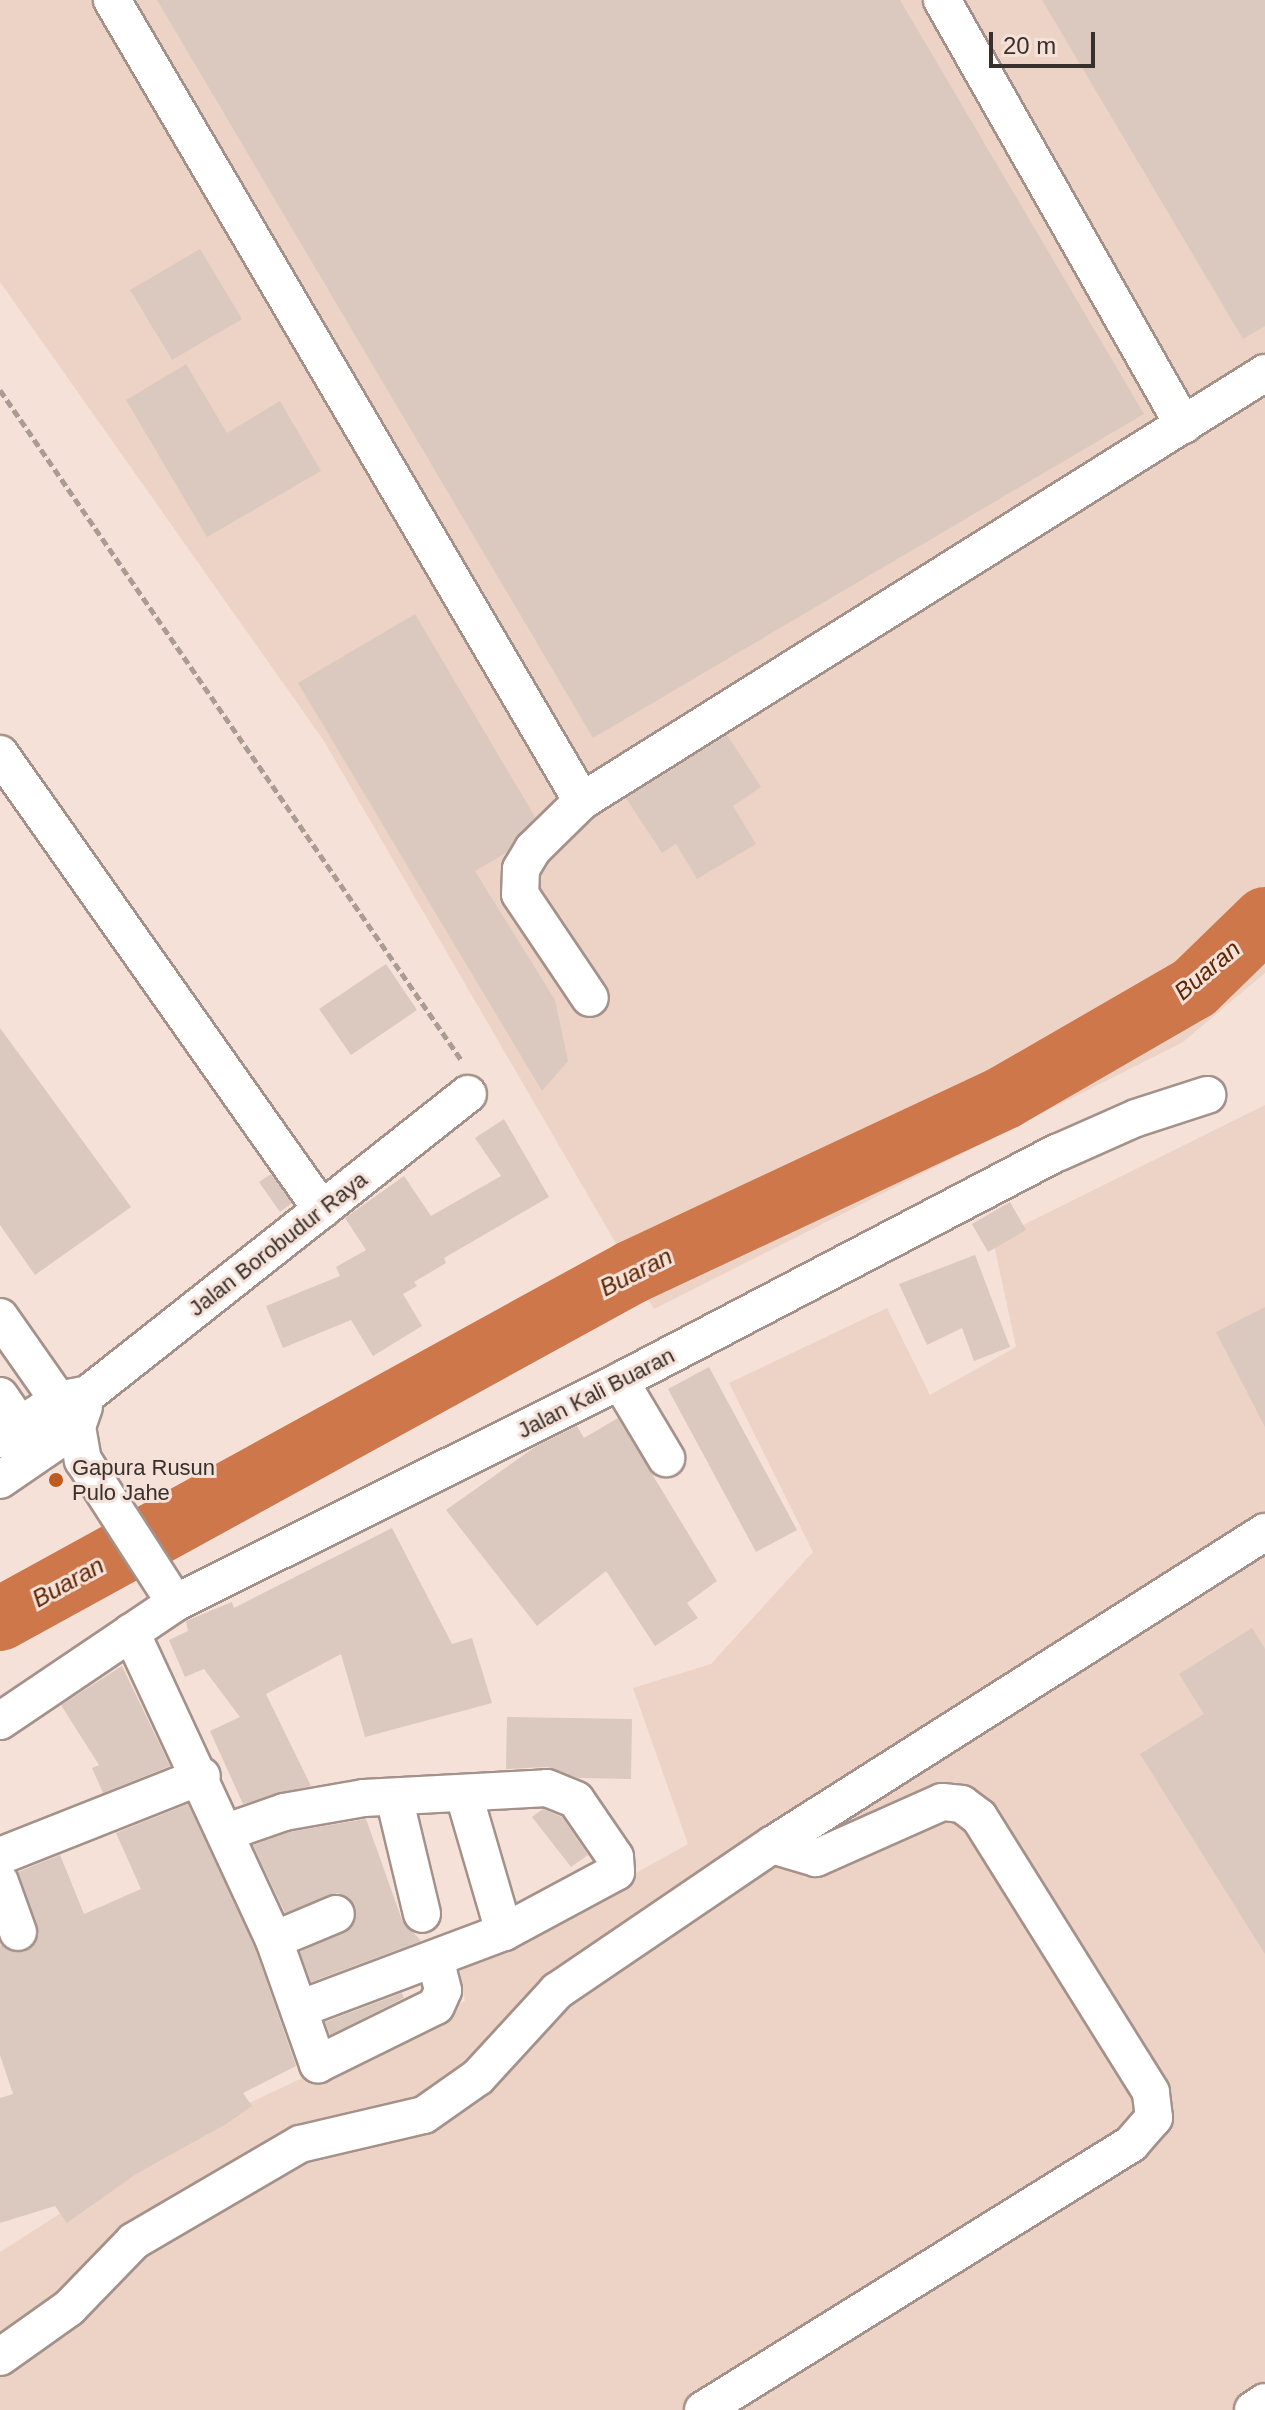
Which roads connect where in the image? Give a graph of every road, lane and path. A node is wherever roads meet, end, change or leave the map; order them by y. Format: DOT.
graph roads {
  1 [pos="112,0"];
  2 [pos="942,0"];
  3 [pos="1265,373"];
  4 [pos="0,390"];
  5 [pos="1183,425"];
  6 [pos="0,754"];
  7 [pos="582,801"];
  8 [pos="590,998"];
  9 [pos="468,1094"];
  10 [pos="1207,1095"];
  11 [pos="322,1210"];
  12 [pos="0,1317"];
  13 [pos="620,1381"];
  14 [pos="0,1396"];
  15 [pos="81,1432"];
  16 [pos="20,1439"];
  17 [pos="666,1458"];
  18 [pos="0,1480"];
  19 [pos="1265,1532"];
  20 [pos="170,1595"];
  21 [pos="131,1632"];
  22 [pos="0,1721"];
  23 [pos="202,1776"];
  24 [pos="464,1795"];
  25 [pos="394,1797"];
  26 [pos="227,1832"];
  27 [pos="772,1845"];
  28 [pos="0,1856"];
  29 [pos="0,1882"];
  30 [pos="336,1914"];
  31 [pos="422,1914"];
  32 [pos="18,1932"];
  33 [pos="504,1932"];
  34 [pos="274,1940"];
  35 [pos="436,1961"];
  36 [pos="299,2009"];
  37 [pos="0,2357"];
  38 [pos="1265,2402"];
  39 [pos="703,2410"];
  40 [pos="1253,2410"];
  1 -- 7 [label="street"];
  2 -- 5 [label="street"];
  3 -- 5 [label="street"];
  4 -- 9 [label="path"];
  5 -- 7 [label="street"];
  6 -- 11 [label="street"];
  7 -- 8 [label="street"];
  9 -- 11 [label="street, Jalan Borobudur Raya"];
  10 -- 13 [label="street, Jalan Kali Buaran"];
  11 -- 15 [label="street, Jalan Borobudur Raya"];
  12 -- 15 [label="street"];
  13 -- 17 [label="street"];
  13 -- 20 [label="street, Jalan Kali Buaran"];
  14 -- 16 [label="street"];
  15 -- 16 [label="street"];
  15 -- 16 [label="street, Jalan Borobudur Raya"];
  15 -- 20 [label="street"];
  16 -- 18 [label="street, Jalan Borobudur Raya"];
  19 -- 27 [label="street"];
  20 -- 21 [label="street, Jalan Kali Buaran"];
  21 -- 22 [label="street, Jalan Kali Buaran"];
  21 -- 23 [label="street"];
  23 -- 26 [label="street"];
  23 -- 28 [label="street"];
  24 -- 25 [label="street"];
  24 -- 33 [label="street"];
  24 -- 33 [label="street"];
  25 -- 26 [label="street"];
  25 -- 31 [label="street"];
  26 -- 34 [label="street"];
  27 -- 37 [label="street"];
  27 -- 39 [label="street"];
  29 -- 32 [label="street"];
  30 -- 34 [label="street"];
  33 -- 35 [label="street"];
  34 -- 36 [label="street"];
  35 -- 36 [label="street"];
  35 -- 36 [label="street"];
  38 -- 40 [label="street"];
}
